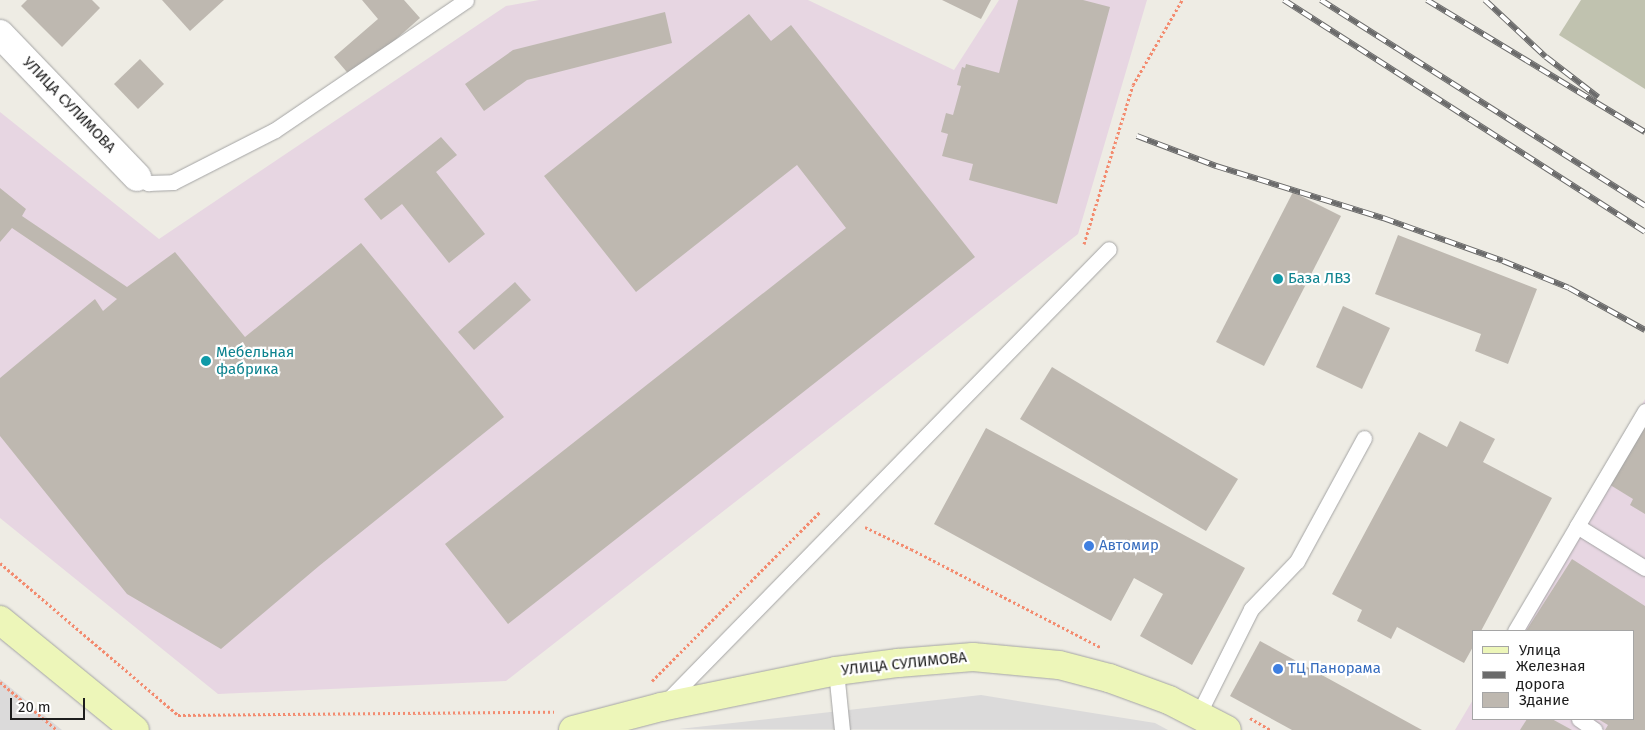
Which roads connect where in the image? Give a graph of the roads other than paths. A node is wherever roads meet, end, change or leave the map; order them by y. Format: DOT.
graph roads {
  1 [pos="466,0"];
  2 [pos="0,34"];
  3 [pos="137,176"];
  4 [pos="1109,249"];
  5 [pos="1645,411"];
  6 [pos="1364,438"];
  7 [pos="1577,526"];
  8 [pos="1645,568"];
  9 [pos="0,620"];
  10 [pos="1516,630"];
  11 [pos="836,671"];
  12 [pos="658,707"];
  13 [pos="1198,715"];
  14 [pos="1580,720"];
  15 [pos="569,721"];
  16 [pos="135,730"];
  17 [pos="842,730"];
  18 [pos="1227,730"];
  19 [pos="1595,730"];
  1 -- 3 [label="lane"];
  2 -- 3 [label="street, УЛИЦА СУЛИМОВА"];
  4 -- 12 [label="lane"];
  5 -- 7 [label="lane"];
  6 -- 13 [label="lane"];
  7 -- 8 [label="lane"];
  7 -- 10 [label="lane"];
  9 -- 16 [label="main road"];
  11 -- 12 [label="main road, УЛИЦА СУЛИМОВА"];
  11 -- 13 [label="main road, УЛИЦА СУЛИМОВА"];
  11 -- 17 [label="lane"];
  12 -- 15 [label="main road, УЛИЦА СУЛИМОВА"];
  13 -- 18 [label="main road, УЛИЦА СУЛИМОВА"];
  14 -- 19 [label="lane"];
}
